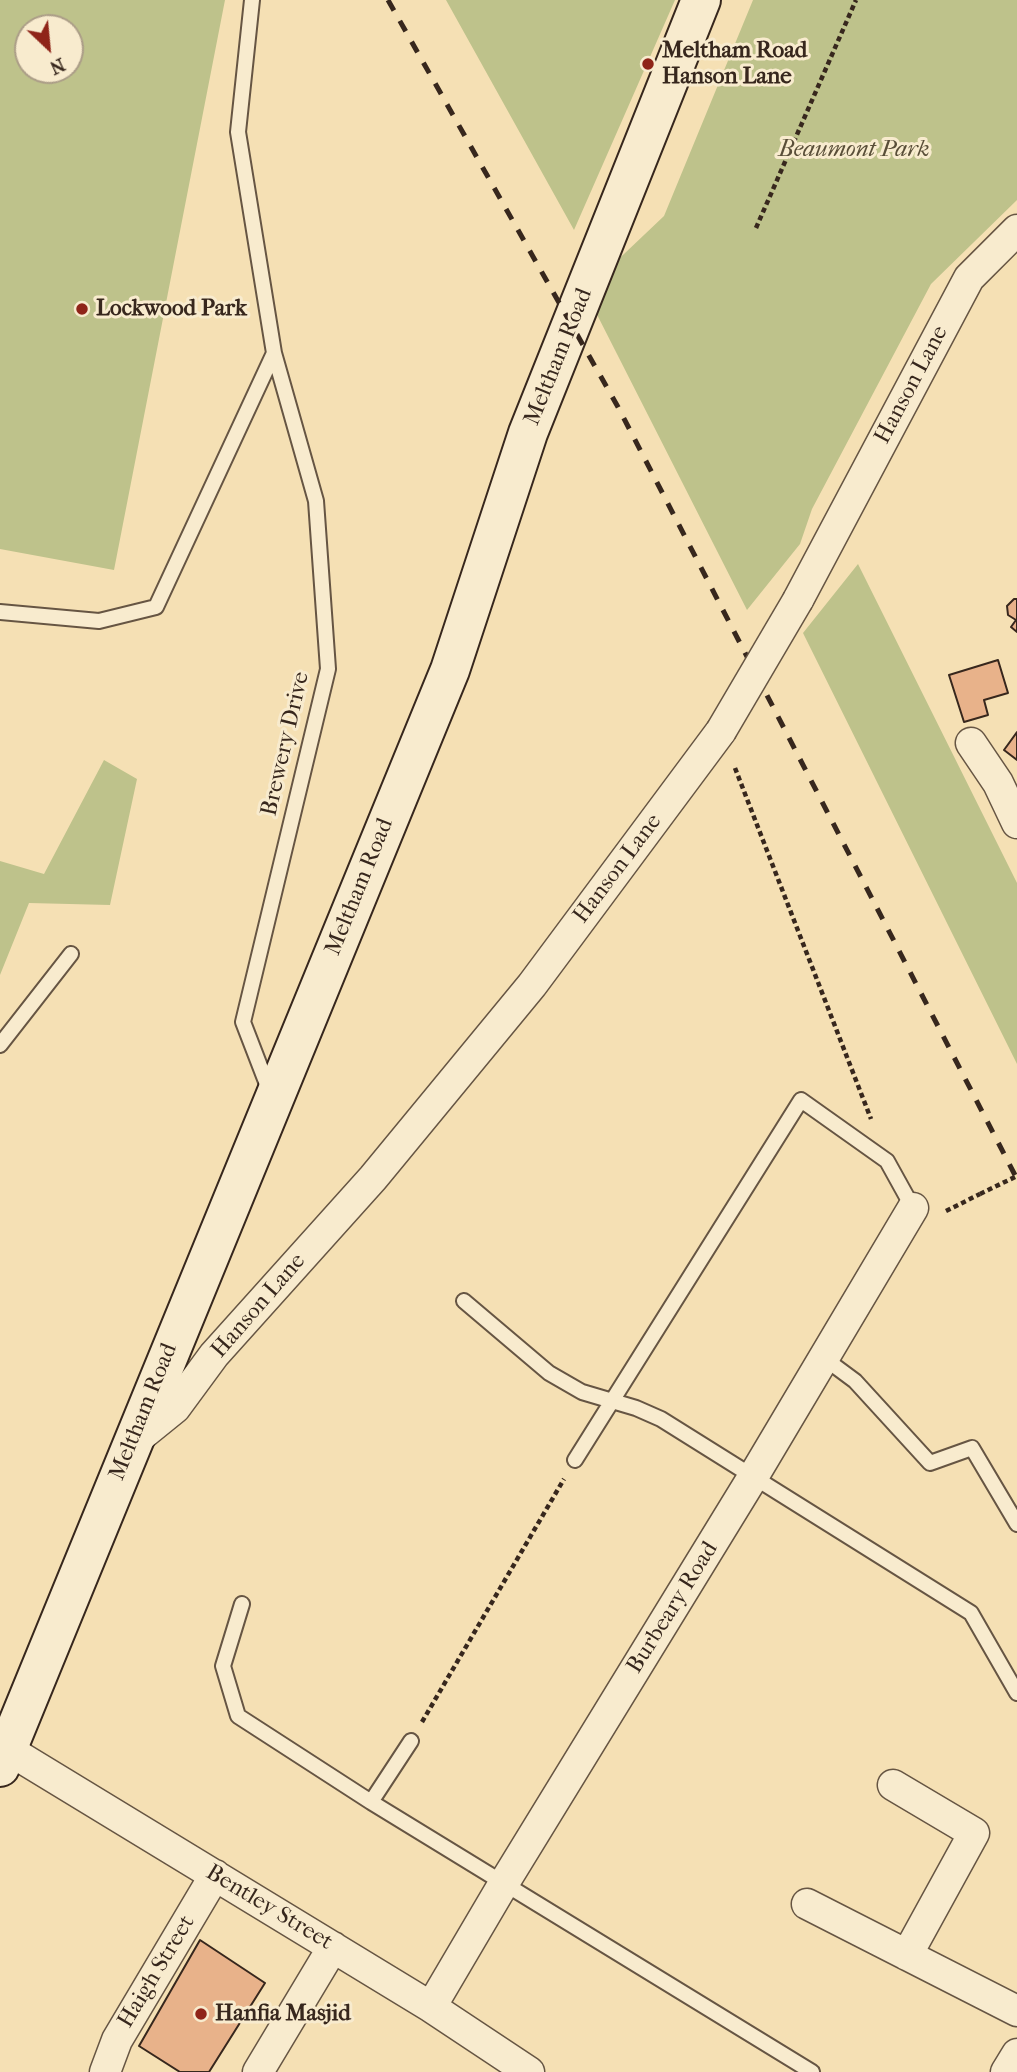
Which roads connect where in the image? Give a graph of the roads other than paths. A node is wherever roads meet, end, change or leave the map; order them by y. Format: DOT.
graph roads {
  1 [pos="252,0"];
  2 [pos="701,0"];
  3 [pos="1017,230"];
  4 [pos="274,353"];
  5 [pos="0,612"];
  6 [pos="971,743"];
  7 [pos="1017,823"];
  8 [pos="71,954"];
  9 [pos="0,1045"];
  10 [pos="273,1100"];
  11 [pos="913,1208"];
  12 [pos="464,1301"];
  13 [pos="824,1357"];
  14 [pos="614,1402"];
  15 [pos="131,1444"];
  16 [pos="575,1460"];
  17 [pos="753,1477"];
  18 [pos="1017,1524"];
  19 [pos="242,1604"];
  20 [pos="1017,1693"];
  21 [pos="411,1741"];
  22 [pos="4,1758"];
  23 [pos="893,1785"];
  24 [pos="371,1802"];
  25 [pos="215,1875"];
  26 [pos="504,1883"];
  27 [pos="807,1904"];
  28 [pos="333,1947"];
  29 [pos="907,1955"];
  30 [pos="431,2007"];
  31 [pos="1017,2011"];
  32 [pos="1017,2054"];
  33 [pos="105,2072"];
  34 [pos="258,2072"];
  35 [pos="529,2072"];
  36 [pos="812,2072"];
  37 [pos="1006,2072"];
  1 -- 4 [label="lane, Brewery Drive"];
  2 -- 10 [label="main road, Meltham Road"];
  3 -- 15 [label="street, Hanson Lane, bridge"];
  4 -- 5 [label="lane"];
  4 -- 10 [label="lane, Brewery Drive"];
  6 -- 7 [label="street"];
  8 -- 9 [label="lane"];
  10 -- 15 [label="main road, Meltham Road"];
  11 -- 13 [label="street, Burbeary Road"];
  11 -- 14 [label="lane"];
  12 -- 14 [label="lane"];
  13 -- 17 [label="street, Burbeary Road"];
  13 -- 18 [label="lane"];
  14 -- 16 [label="lane"];
  14 -- 17 [label="lane"];
  15 -- 22 [label="main road, Meltham Road"];
  17 -- 20 [label="lane"];
  17 -- 26 [label="street, Burbeary Road"];
  19 -- 24 [label="lane"];
  21 -- 24 [label="lane"];
  22 -- 25 [label="street, Bentley Street"];
  23 -- 29 [label="street"];
  24 -- 26 [label="lane"];
  25 -- 28 [label="street, Bentley Street"];
  25 -- 33 [label="street, Haigh Street"];
  26 -- 30 [label="street, Burbeary Road"];
  26 -- 36 [label="lane"];
  27 -- 29 [label="street"];
  28 -- 30 [label="street, Bentley Street"];
  28 -- 34 [label="street"];
  29 -- 31 [label="street"];
  30 -- 35 [label="street, Bentley Street"];
  32 -- 37 [label="street"];
}
